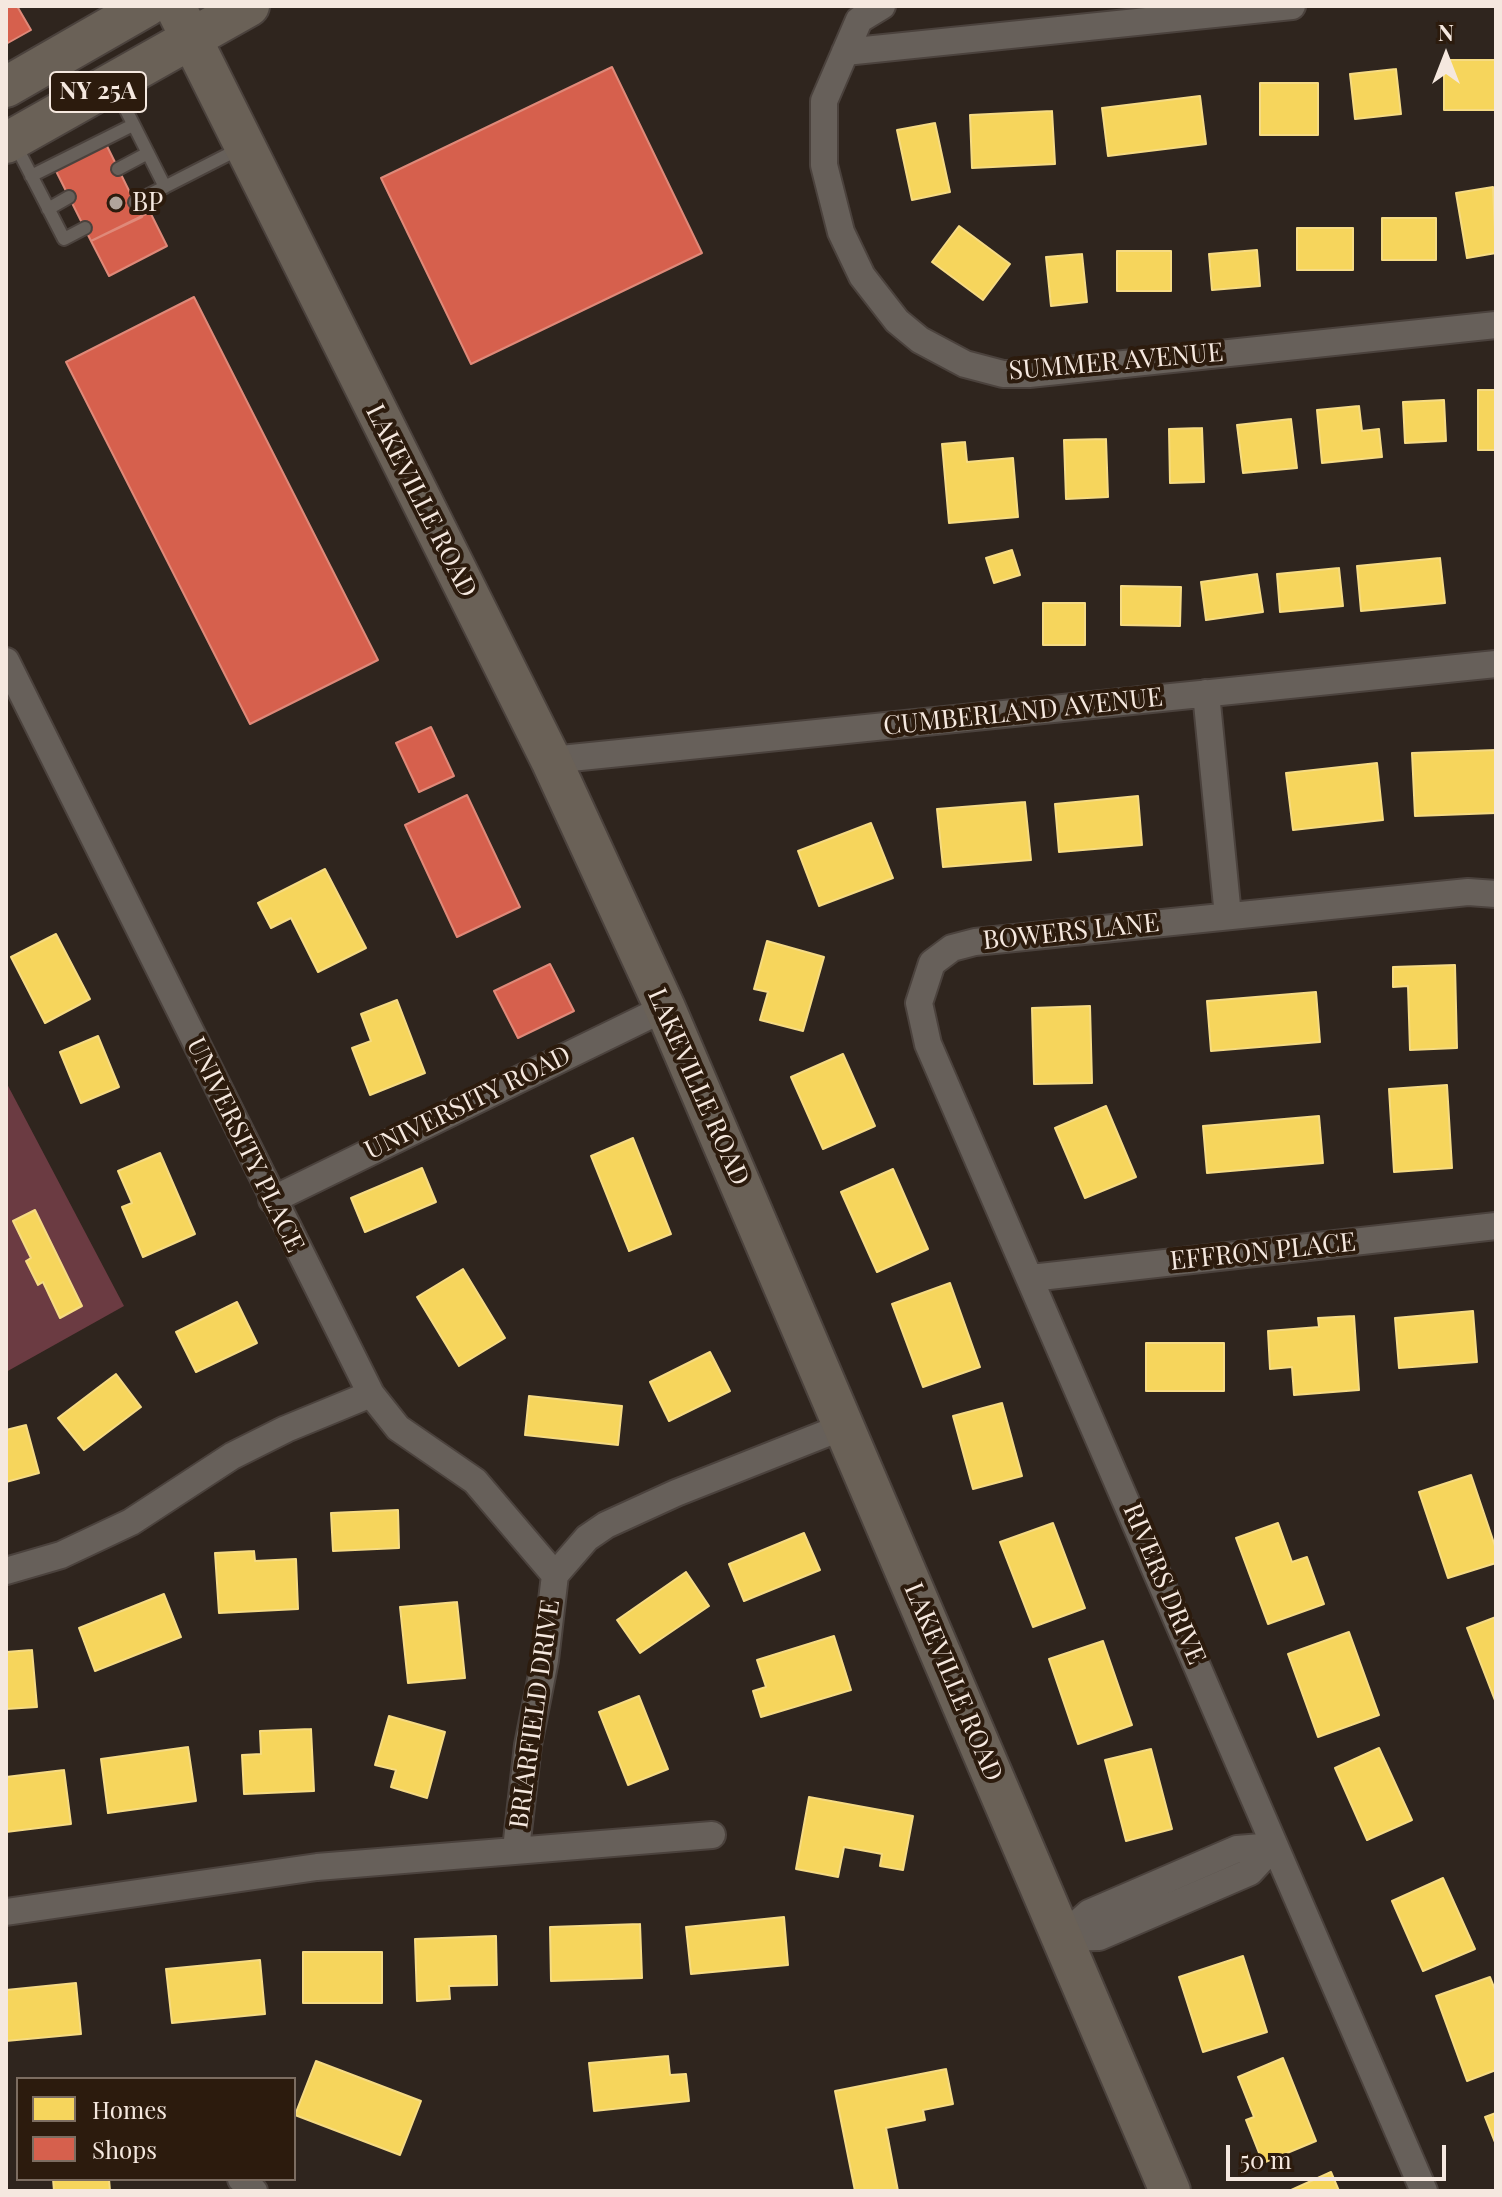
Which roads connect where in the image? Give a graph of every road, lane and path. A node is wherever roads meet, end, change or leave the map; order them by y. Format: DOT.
graph roads {
  1 [pos="147,6"];
  2 [pos="249,6"];
  3 [pos="882,6"];
  4 [pos="1292,6"];
  5 [pos="855,13"];
  6 [pos="182,23"];
  7 [pos="845,52"];
  8 [pos="112,83"];
  9 [pos="6,87"];
  10 [pos="133,125"];
  11 [pos="10,141"];
  12 [pos="243,147"];
  13 [pos="148,153"];
  14 [pos="118,169"];
  15 [pos="31,176"];
  16 [pos="165,187"];
  17 [pos="69,197"];
  18 [pos="135,202"];
  19 [pos="48,209"];
  20 [pos="85,228"];
  21 [pos="1496,325"];
  22 [pos="6,661"];
  23 [pos="1496,664"];
  24 [pos="1206,693"];
  25 [pos="551,760"];
  26 [pos="1496,894"];
  27 [pos="1228,916"];
  28 [pos="925,975"];
  29 [pos="665,1008"];
  30 [pos="272,1200"];
  31 [pos="1496,1226"];
  32 [pos="1031,1278"];
  33 [pos="371,1394"];
  34 [pos="845,1426"];
  35 [pos="6,1571"];
  36 [pos="555,1575"];
  37 [pos="712,1835"];
  38 [pos="1274,1846"];
  39 [pos="516,1849"];
  40 [pos="6,1912"];
  41 [pos="1061,1938"];
  42 [pos="1170,2191"];
  43 [pos="1424,2191"];
  1 -- 9 [label="main road, NY 25A"];
  2 -- 6 [label="main road, NY 25A"];
  3 -- 5 [label="street"];
  4 -- 7 [label="street"];
  5 -- 7 [label="street, SUMMER AVENUE"];
  6 -- 8 [label="main road, NY 25A"];
  6 -- 12 [label="main road, LAKEVILLE ROAD"];
  7 -- 21 [label="street, SUMMER AVENUE"];
  8 -- 10 [label="lane"];
  8 -- 11 [label="main road, NY 25A"];
  10 -- 13 [label="lane"];
  10 -- 15 [label="lane"];
  11 -- 15 [label="lane"];
  12 -- 16 [label="lane"];
  12 -- 25 [label="main road, LAKEVILLE ROAD"];
  13 -- 14 [label="lane"];
  13 -- 16 [label="lane"];
  15 -- 19 [label="lane"];
  16 -- 18 [label="lane"];
  17 -- 19 [label="lane"];
  19 -- 20 [label="lane"];
  22 -- 30 [label="street, UNIVERSITY PLACE"];
  23 -- 24 [label="street, CUMBERLAND AVENUE"];
  24 -- 25 [label="street, CUMBERLAND AVENUE"];
  24 -- 27 [label="street"];
  25 -- 29 [label="main road, LAKEVILLE ROAD"];
  26 -- 27 [label="street, BOWERS LANE"];
  27 -- 28 [label="street, BOWERS LANE"];
  28 -- 32 [label="street, RIVERS DRIVE"];
  29 -- 30 [label="street, UNIVERSITY ROAD"];
  29 -- 34 [label="main road, LAKEVILLE ROAD"];
  30 -- 33 [label="street, UNIVERSITY PLACE"];
  31 -- 32 [label="street, EFFRON PLACE"];
  32 -- 38 [label="street, RIVERS DRIVE"];
  33 -- 35 [label="street"];
  33 -- 36 [label="street, UNIVERSITY PLACE"];
  34 -- 36 [label="street, BRIARFIELD DRIVE"];
  34 -- 41 [label="main road, LAKEVILLE ROAD"];
  36 -- 39 [label="street, BRIARFIELD DRIVE"];
  37 -- 39 [label="street, BRIARFIELD DRIVE"];
  38 -- 41 [label="street"];
  38 -- 43 [label="street, RIVERS DRIVE"];
  39 -- 40 [label="street, BRIARFIELD DRIVE"];
  41 -- 42 [label="main road, LAKEVILLE ROAD"];
}
